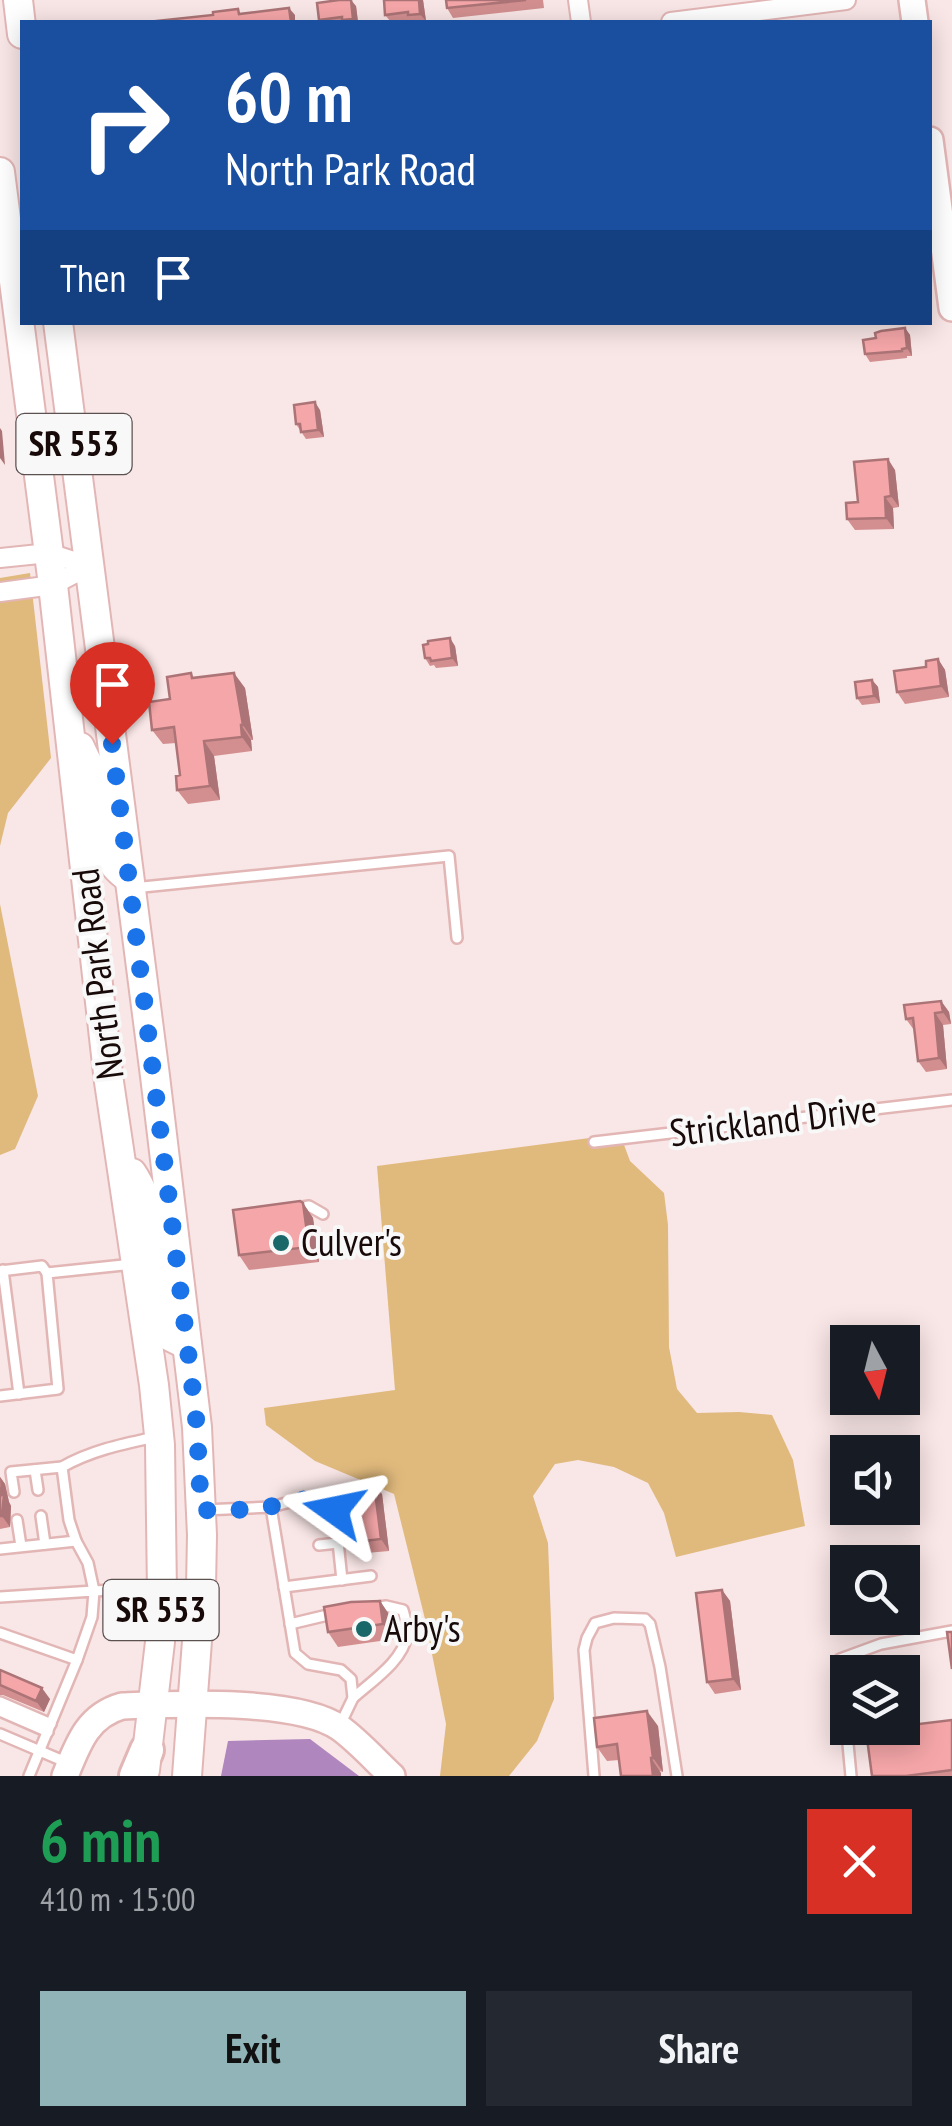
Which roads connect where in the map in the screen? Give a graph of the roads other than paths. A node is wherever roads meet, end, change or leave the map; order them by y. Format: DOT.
graph roads {
  1 [pos="846,0"];
  2 [pos="747,6"];
  3 [pos="680,20"];
  4 [pos="932,153"];
  5 [pos="0,172"];
  6 [pos="940,204"];
  7 [pos="952,308"];
  8 [pos="58,325"];
  9 [pos="49,552"];
  10 [pos="0,558"];
  11 [pos="89,566"];
  12 [pos="53,585"];
  13 [pos="0,592"];
  14 [pos="68,718"];
  15 [pos="129,883"];
  16 [pos="456,938"];
  17 [pos="952,1100"];
  18 [pos="594,1142"];
  19 [pos="122,1160"];
  20 [pos="292,1209"];
  21 [pos="323,1214"];
  22 [pos="136,1263"];
  23 [pos="1,1270"];
  24 [pos="47,1273"];
  25 [pos="187,1345"];
  26 [pos="19,1394"];
  27 [pos="0,1396"];
  28 [pos="159,1436"];
  29 [pos="62,1466"];
  30 [pos="35,1470"];
  31 [pos="38,1490"];
  32 [pos="14,1492"];
  33 [pos="271,1507"];
  34 [pos="201,1510"];
  35 [pos="334,1510"];
  36 [pos="42,1516"];
  37 [pos="17,1520"];
  38 [pos="286,1525"];
  39 [pos="274,1527"];
  40 [pos="76,1541"];
  41 [pos="45,1544"];
  42 [pos="319,1545"];
  43 [pos="21,1546"];
  44 [pos="0,1548"];
  45 [pos="371,1576"];
  46 [pos="342,1580"];
  47 [pos="284,1588"];
  48 [pos="94,1591"];
  49 [pos="162,1593"];
  50 [pos="0,1597"];
  51 [pos="360,1609"];
  52 [pos="346,1611"];
  53 [pos="290,1624"];
  54 [pos="952,1631"];
  55 [pos="0,1633"];
  56 [pos="77,1660"];
  57 [pos="354,1698"];
  58 [pos="0,1702"];
  59 [pos="153,1705"];
  60 [pos="194,1705"];
  61 [pos="0,1711"];
  62 [pos="339,1727"];
  63 [pos="50,1728"];
  64 [pos="0,1734"];
  65 [pos="41,1751"];
  66 [pos="143,1767"];
  67 [pos="68,1770"];
  68 [pos="29,1776"];
  69 [pos="186,1776"];
  70 [pos="392,1776"];
  71 [pos="594,1776"];
  72 [pos="678,1776"];
  73 [pos="852,1776"];
  1 -- 2 [label="street"];
  2 -- 3 [label="street"];
  4 -- 6 [label="street"];
  5 -- 9 [label="main road, North Park Road / SR 553"];
  6 -- 7 [label="street"];
  8 -- 11 [label="main road, North Park Road / SR 553"];
  9 -- 10 [label="street"];
  9 -- 11 [label="street"];
  9 -- 12 [label="main road, North Park Road / SR 553"];
  11 -- 12 [label="street"];
  11 -- 15 [label="main road, North Park Road / SR 553"];
  12 -- 13 [label="street"];
  12 -- 14 [label="main road, North Park Road / SR 553"];
  14 -- 15 [label="main road"];
  14 -- 19 [label="main road, North Park Road / SR 553"];
  15 -- 16 [label="lane"];
  15 -- 25 [label="main road, North Park Road / SR 553"];
  17 -- 18 [label="lane, Strickland Drive"];
  19 -- 22 [label="main road, North Park Road / SR 553"];
  19 -- 25 [label="main road"];
  20 -- 21 [label="lane"];
  22 -- 24 [label="lane"];
  22 -- 28 [label="main road, North Park Road / SR 553"];
  23 -- 24 [label="lane"];
  23 -- 26 [label="lane"];
  24 -- 26 [label="lane"];
  25 -- 34 [label="main road, North Park Road / SR 553"];
  26 -- 27 [label="lane"];
  28 -- 29 [label="lane"];
  28 -- 49 [label="main road, North Park Road / SR 553"];
  29 -- 30 [label="lane"];
  29 -- 40 [label="lane"];
  30 -- 31 [label="lane"];
  30 -- 32 [label="lane"];
  33 -- 34 [label="lane"];
  33 -- 35 [label="lane"];
  33 -- 39 [label="lane"];
  34 -- 60 [label="main road, North Park Road / SR 553"];
  36 -- 41 [label="lane"];
  37 -- 43 [label="lane"];
  38 -- 39 [label="lane"];
  39 -- 47 [label="lane"];
  40 -- 41 [label="lane"];
  40 -- 48 [label="lane"];
  41 -- 43 [label="lane"];
  42 -- 46 [label="lane"];
  43 -- 44 [label="lane"];
  45 -- 46 [label="lane"];
  46 -- 47 [label="lane"];
  47 -- 53 [label="lane"];
  48 -- 49 [label="lane"];
  48 -- 50 [label="lane"];
  48 -- 56 [label="lane"];
  49 -- 59 [label="main road, North Park Road / SR 553"];
  51 -- 57 [label="lane"];
  52 -- 53 [label="lane"];
  53 -- 57 [label="lane"];
  54 -- 73 [label="lane"];
  55 -- 56 [label="lane"];
  56 -- 63 [label="lane"];
  57 -- 62 [label="lane"];
  58 -- 63 [label="lane"];
  59 -- 60 [label="street"];
  59 -- 66 [label="main road, North Park Road / SR 553"];
  59 -- 67 [label="street"];
  60 -- 62 [label="street"];
  60 -- 69 [label="main road, North Park Road / SR 553"];
  61 -- 63 [label="lane"];
  62 -- 70 [label="street"];
  63 -- 65 [label="lane"];
  64 -- 65 [label="lane"];
  65 -- 67 [label="lane"];
  65 -- 68 [label="lane"];
  71 -- 72 [label="lane"];
}
